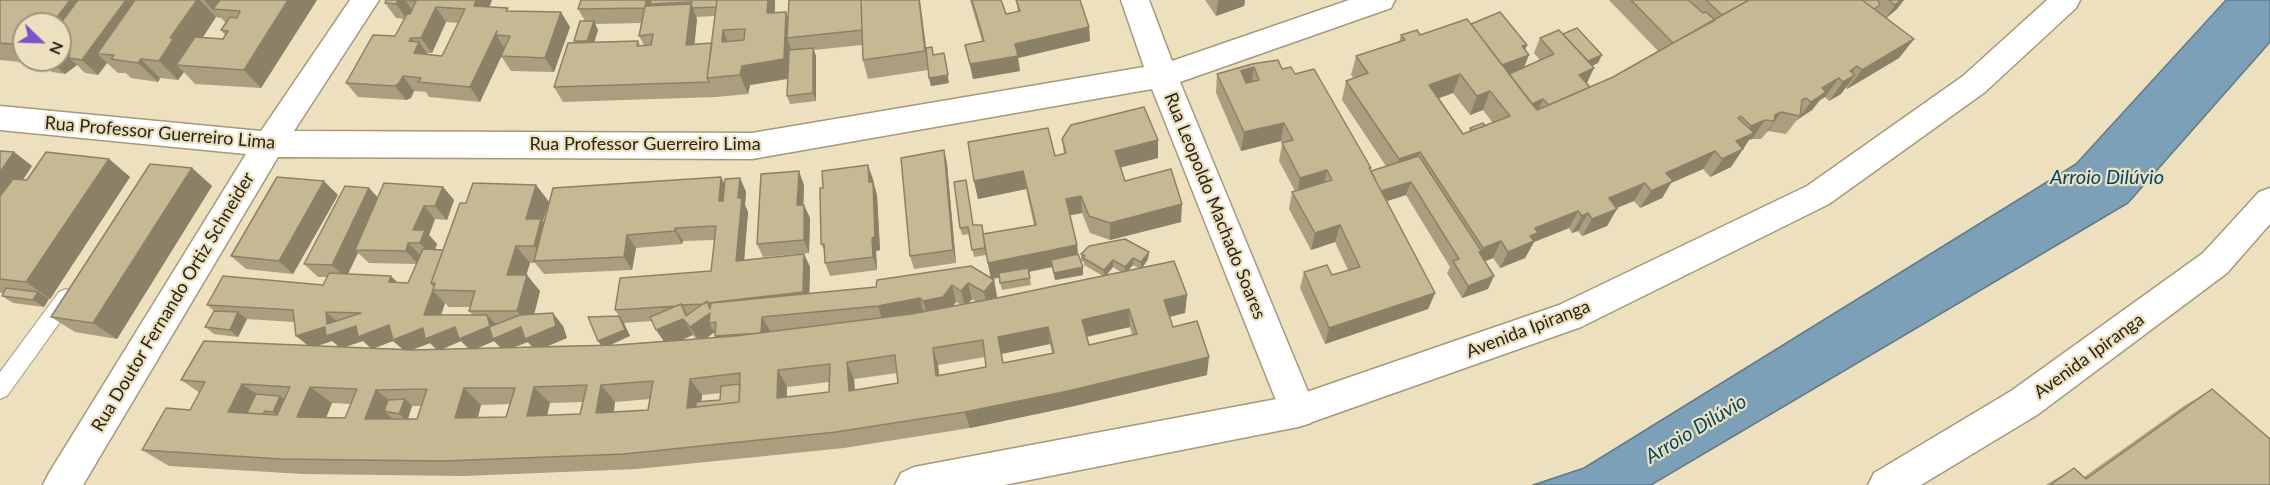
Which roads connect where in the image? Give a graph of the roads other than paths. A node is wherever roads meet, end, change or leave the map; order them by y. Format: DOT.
graph roads {
  1 [pos="365,0"];
  2 [pos="1135,0"];
  3 [pos="1381,0"];
  4 [pos="2066,0"];
  5 [pos="1162,76"];
  6 [pos="0,118"];
  7 [pos="269,144"];
  8 [pos="2270,201"];
  9 [pos="75,286"];
  10 [pos="0,389"];
  11 [pos="1298,411"];
  12 [pos="62,485"];
  13 [pos="914,485"];
  14 [pos="1887,485"];
  1 -- 7 [label="street, Rua Doutor Fernando Ortiz Schneider"];
  2 -- 5 [label="street, Rua Leopoldo Machado Soares"];
  3 -- 5 [label="street, Rua Professor Guerreiro Lima"];
  4 -- 11 [label="street, Avenida Ipiranga"];
  5 -- 7 [label="street, Rua Professor Guerreiro Lima"];
  5 -- 11 [label="street, Rua Leopoldo Machado Soares"];
  6 -- 7 [label="street, Rua Professor Guerreiro Lima"];
  7 -- 12 [label="street, Rua Doutor Fernando Ortiz Schneider"];
  8 -- 14 [label="street, Avenida Ipiranga"];
  9 -- 10 [label="lane"];
  11 -- 13 [label="street, Avenida Ipiranga"];
}
